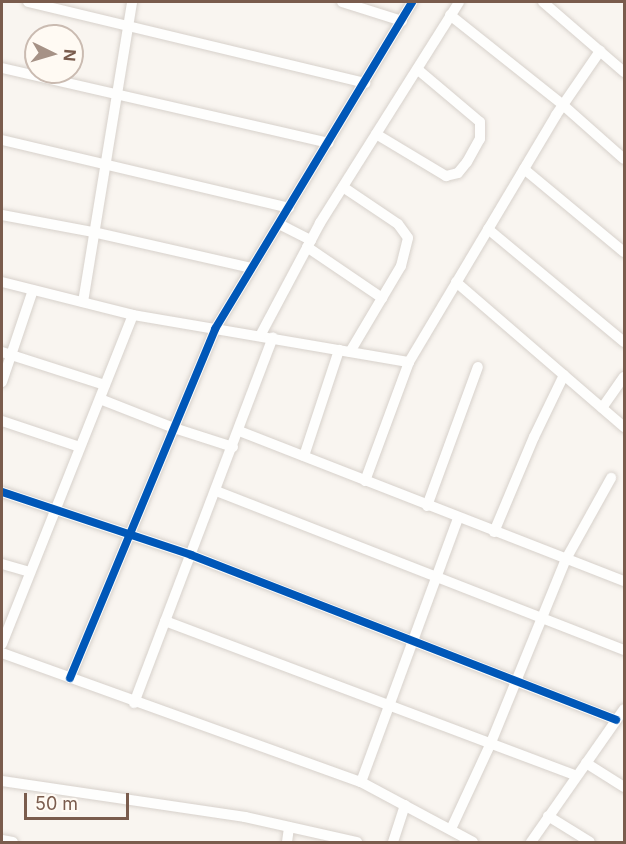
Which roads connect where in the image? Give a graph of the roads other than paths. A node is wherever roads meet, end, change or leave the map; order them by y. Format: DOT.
graph roads {
  1 [pos="28,2"];
  2 [pos="132,2"];
  3 [pos="342,2"];
  4 [pos="412,2"];
  5 [pos="459,2"];
  6 [pos="543,2"];
  7 [pos="450,15"];
  8 [pos="402,21"];
  9 [pos="128,24"];
  10 [pos="600,51"];
  11 [pos="2,68"];
  12 [pos="417,69"];
  13 [pos="624,72"];
  14 [pos="365,83"];
  15 [pos="115,94"];
  16 [pos="563,105"];
  17 [pos="376,134"];
  18 [pos="2,140"];
  19 [pos="329,143"];
  20 [pos="624,159"];
  21 [pos="104,166"];
  22 [pos="524,169"];
  23 [pos="343,187"];
  24 [pos="289,208"];
  25 [pos="2,215"];
  26 [pos="279,224"];
  27 [pos="488,229"];
  28 [pos="93,232"];
  29 [pos="309,243"];
  30 [pos="624,252"];
  31 [pos="251,268"];
  32 [pos="2,282"];
  33 [pos="456,282"];
  34 [pos="33,290"];
  35 [pos="382,298"];
  36 [pos="83,302"];
  37 [pos="133,315"];
  38 [pos="215,329"];
  39 [pos="260,336"];
  40 [pos="273,338"];
  41 [pos="624,342"];
  42 [pos="345,351"];
  43 [pos="6,353"];
  44 [pos="409,362"];
  45 [pos="478,367"];
  46 [pos="564,375"];
  47 [pos="624,377"];
  48 [pos="2,382"];
  49 [pos="105,385"];
  50 [pos="100,399"];
  51 [pos="602,408"];
  52 [pos="2,421"];
  53 [pos="624,427"];
  54 [pos="174,428"];
  55 [pos="239,430"];
  56 [pos="80,447"];
  57 [pos="232,447"];
  58 [pos="304,456"];
  59 [pos="611,478"];
  60 [pos="365,481"];
  61 [pos="216,491"];
  62 [pos="2,492"];
  63 [pos="427,506"];
  64 [pos="56,508"];
  65 [pos="458,518"];
  66 [pos="494,532"];
  67 [pos="130,533"];
  68 [pos="191,555"];
  69 [pos="566,559"];
  70 [pos="2,564"];
  71 [pos="30,572"];
  72 [pos="436,577"];
  73 [pos="624,581"];
  74 [pos="542,619"];
  75 [pos="165,621"];
  76 [pos="413,640"];
  77 [pos="2,644"];
  78 [pos="624,650"];
  79 [pos="2,653"];
  80 [pos="70,678"];
  81 [pos="516,683"];
  82 [pos="134,702"];
  83 [pos="389,706"];
  84 [pos="624,709"];
  85 [pos="616,720"];
  86 [pos="490,745"];
  87 [pos="586,763"];
  88 [pos="577,776"];
  89 [pos="2,781"];
  90 [pos="361,782"];
  91 [pos="624,787"];
  92 [pos="405,805"];
  93 [pos="548,816"];
  94 [pos="289,827"];
  95 [pos="450,829"];
  96 [pos="2,840"];
  97 [pos="13,843"];
  98 [pos="288,843"];
  99 [pos="357,843"];
  100 [pos="393,843"];
  101 [pos="473,843"];
  102 [pos="531,843"];
  103 [pos="590,843"];
  1 -- 9 [label="street"];
  2 -- 9 [label="street"];
  3 -- 8 [label="street"];
  4 -- 8 [label="street"];
  5 -- 7 [label="street"];
  6 -- 10 [label="street"];
  7 -- 12 [label="street"];
  7 -- 16 [label="street"];
  8 -- 14 [label="street"];
  9 -- 14 [label="street"];
  9 -- 15 [label="street"];
  10 -- 13 [label="street"];
  10 -- 16 [label="street"];
  11 -- 15 [label="street"];
  12 -- 17 [label="street"];
  12 -- 17 [label="street"];
  14 -- 19 [label="street"];
  15 -- 19 [label="street"];
  15 -- 21 [label="street"];
  16 -- 20 [label="street"];
  16 -- 22 [label="street"];
  17 -- 23 [label="street"];
  18 -- 21 [label="street"];
  19 -- 24 [label="street"];
  21 -- 24 [label="street"];
  21 -- 28 [label="street"];
  22 -- 27 [label="street"];
  22 -- 30 [label="street"];
  23 -- 29 [label="street"];
  23 -- 35 [label="street"];
  24 -- 26 [label="street"];
  25 -- 28 [label="street"];
  26 -- 29 [label="street"];
  26 -- 31 [label="street"];
  27 -- 33 [label="street"];
  27 -- 41 [label="street"];
  28 -- 31 [label="street"];
  28 -- 36 [label="street"];
  29 -- 35 [label="street"];
  29 -- 39 [label="street"];
  31 -- 38 [label="street"];
  32 -- 34 [label="street"];
  33 -- 44 [label="street"];
  33 -- 46 [label="street"];
  34 -- 36 [label="street"];
  34 -- 43 [label="street"];
  35 -- 42 [label="street"];
  36 -- 37 [label="street"];
  37 -- 38 [label="street"];
  37 -- 49 [label="street"];
  38 -- 39 [label="street"];
  38 -- 54 [label="street"];
  39 -- 40 [label="street"];
  40 -- 42 [label="street"];
  40 -- 55 [label="street"];
  42 -- 44 [label="street"];
  42 -- 58 [label="street"];
  43 -- 48 [label="street"];
  43 -- 49 [label="street"];
  44 -- 60 [label="street"];
  45 -- 63 [label="street"];
  46 -- 51 [label="street"];
  46 -- 66 [label="street"];
  47 -- 51 [label="street"];
  49 -- 50 [label="street"];
  50 -- 54 [label="street"];
  50 -- 56 [label="street"];
  51 -- 53 [label="street"];
  52 -- 56 [label="street"];
  54 -- 57 [label="street"];
  54 -- 67 [label="street"];
  55 -- 57 [label="street"];
  55 -- 58 [label="street"];
  56 -- 64 [label="street"];
  57 -- 61 [label="street"];
  58 -- 60 [label="street"];
  59 -- 69 [label="street"];
  60 -- 63 [label="street"];
  61 -- 68 [label="street"];
  61 -- 72 [label="street"];
  62 -- 64 [label="street"];
  63 -- 65 [label="street"];
  64 -- 67 [label="street"];
  64 -- 71 [label="street"];
  65 -- 66 [label="street"];
  65 -- 72 [label="street"];
  66 -- 69 [label="street"];
  67 -- 68 [label="street"];
  67 -- 80 [label="street"];
  68 -- 75 [label="street"];
  68 -- 76 [label="street"];
  69 -- 73 [label="street"];
  69 -- 74 [label="street"];
  70 -- 71 [label="street"];
  71 -- 77 [label="street"];
  72 -- 74 [label="street"];
  72 -- 76 [label="street"];
  74 -- 78 [label="street"];
  74 -- 81 [label="street"];
  75 -- 82 [label="street"];
  75 -- 83 [label="street"];
  76 -- 81 [label="street"];
  76 -- 83 [label="street"];
  79 -- 80 [label="street"];
  80 -- 82 [label="street"];
  81 -- 85 [label="street"];
  81 -- 86 [label="street"];
  82 -- 90 [label="street"];
  83 -- 86 [label="street"];
  83 -- 90 [label="street"];
  84 -- 85 [label="street"];
  85 -- 87 [label="street"];
  86 -- 88 [label="street"];
  86 -- 95 [label="street"];
  87 -- 88 [label="street"];
  87 -- 91 [label="street"];
  88 -- 93 [label="street"];
  89 -- 94 [label="street"];
  90 -- 92 [label="street"];
  92 -- 95 [label="street"];
  92 -- 100 [label="street"];
  93 -- 102 [label="street"];
  93 -- 103 [label="street"];
  94 -- 98 [label="street"];
  94 -- 99 [label="street"];
  95 -- 101 [label="street"];
  96 -- 97 [label="street"];
}
